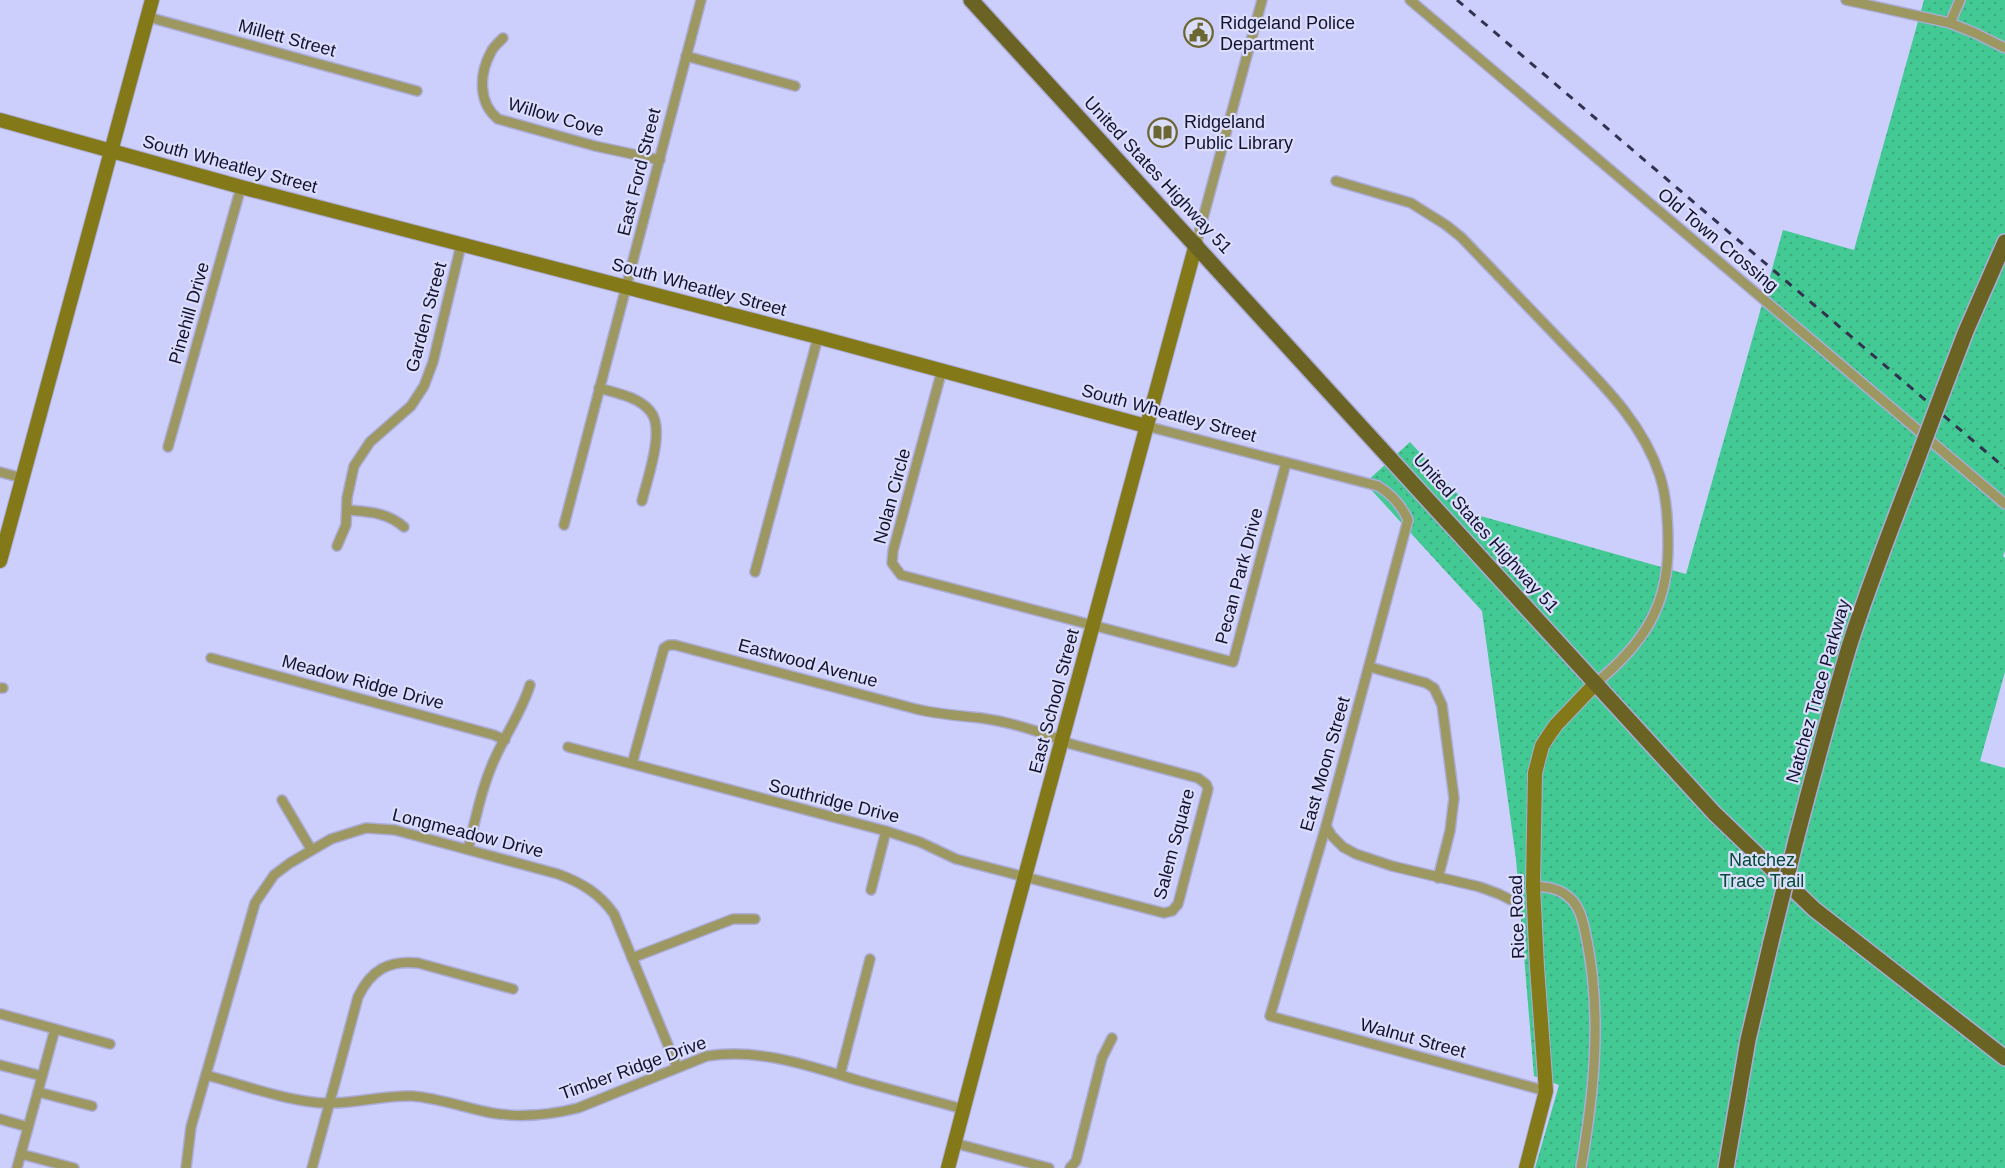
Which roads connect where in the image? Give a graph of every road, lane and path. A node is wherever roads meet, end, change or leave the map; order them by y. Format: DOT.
graph roads {
  1 [pos="152,0"];
  2 [pos="701,0"];
  3 [pos="971,0"];
  4 [pos="1262,0"];
  5 [pos="1410,0"];
  6 [pos="1846,0"];
  7 [pos="1960,0"];
  8 [pos="148,17"];
  9 [pos="1950,23"];
  10 [pos="503,38"];
  11 [pos="2005,48"];
  12 [pos="686,57"];
  13 [pos="795,86"];
  14 [pos="417,91"];
  15 [pos="0,120"];
  16 [pos="112,150"];
  17 [pos="660,160"];
  18 [pos="1336,181"];
  19 [pos="241,187"];
  20 [pos="2005,242"];
  21 [pos="1196,244"];
  22 [pos="461,245"];
  23 [pos="627,287"];
  24 [pos="818,337"];
  25 [pos="942,370"];
  26 [pos="600,388"];
  27 [pos="1146,426"];
  28 [pos="168,447"];
  29 [pos="1287,463"];
  30 [pos="0,472"];
  31 [pos="22,478"];
  32 [pos="642,501"];
  33 [pos="2005,504"];
  34 [pos="346,510"];
  35 [pos="1408,520"];
  36 [pos="564,525"];
  37 [pos="404,526"];
  38 [pos="337,546"];
  39 [pos="0,561"];
  40 [pos="755,572"];
  41 [pos="1093,624"];
  42 [pos="211,658"];
  43 [pos="1370,667"];
  44 [pos="1596,683"];
  45 [pos="530,685"];
  46 [pos="505,740"];
  47 [pos="1062,740"];
  48 [pos="568,747"];
  49 [pos="632,764"];
  50 [pos="282,800"];
  51 [pos="1326,826"];
  52 [pos="886,831"];
  53 [pos="311,849"];
  54 [pos="468,849"];
  55 [pos="1025,877"];
  56 [pos="1438,878"];
  57 [pos="1533,886"];
  58 [pos="871,890"];
  59 [pos="1511,900"];
  60 [pos="755,919"];
  61 [pos="632,958"];
  62 [pos="870,959"];
  63 [pos="513,989"];
  64 [pos="2,1014"];
  65 [pos="1270,1016"];
  66 [pos="55,1029"];
  67 [pos="1112,1038"];
  68 [pos="110,1044"];
  69 [pos="2005,1058"];
  70 [pos="0,1065"];
  71 [pos="677,1067"];
  72 [pos="206,1075"];
  73 [pos="840,1075"];
  74 [pos="42,1076"];
  75 [pos="1546,1091"];
  76 [pos="38,1092"];
  77 [pos="329,1103"];
  78 [pos="92,1106"];
  79 [pos="963,1109"];
  80 [pos="0,1119"];
  81 [pos="28,1127"];
  82 [pos="954,1143"];
  83 [pos="21,1154"];
  84 [pos="17,1168"];
  85 [pos="74,1168"];
  86 [pos="186,1168"];
  87 [pos="312,1168"];
  88 [pos="948,1168"];
  89 [pos="1049,1168"];
  90 [pos="1070,1168"];
  91 [pos="1526,1168"];
  92 [pos="1581,1168"];
  93 [pos="1726,1168"];
  1 -- 8 [label="street"];
  2 -- 12 [label="street, East Ford Street"];
  3 -- 21 [label="main road, United States Highway 51"];
  4 -- 21 [label="street"];
  5 -- 33 [label="street, Old Town Crossing"];
  6 -- 9 [label="street"];
  7 -- 9 [label="street"];
  8 -- 14 [label="street, Millett Street"];
  8 -- 16 [label="street"];
  9 -- 11 [label="street"];
  10 -- 17 [label="street, Willow Cove"];
  12 -- 13 [label="street"];
  12 -- 17 [label="street, East Ford Street"];
  15 -- 16 [label="street, South Wheatley Street"];
  16 -- 19 [label="street, South Wheatley Street"];
  16 -- 31 [label="street"];
  17 -- 23 [label="street, East Ford Street"];
  18 -- 44 [label="street"];
  19 -- 22 [label="street, South Wheatley Street"];
  19 -- 28 [label="street, Pinehill Drive"];
  20 -- 93 [label="main road, Natchez Trace Parkway, bridge"];
  21 -- 27 [label="street, East School Street"];
  21 -- 44 [label="main road, United States Highway 51"];
  22 -- 23 [label="street, South Wheatley Street"];
  22 -- 34 [label="street, Garden Street"];
  23 -- 24 [label="street, South Wheatley Street"];
  23 -- 26 [label="street, East Ford Street"];
  24 -- 25 [label="street, South Wheatley Street"];
  24 -- 40 [label="street"];
  25 -- 27 [label="street, South Wheatley Street"];
  25 -- 41 [label="street, Nolan Circle"];
  26 -- 32 [label="street"];
  26 -- 36 [label="street, East Ford Street"];
  27 -- 29 [label="street, South Wheatley Street"];
  27 -- 41 [label="street, East School Street"];
  29 -- 35 [label="street, South Wheatley Street"];
  29 -- 41 [label="street, Pecan Park Drive"];
  30 -- 31 [label="street"];
  31 -- 39 [label="street"];
  34 -- 37 [label="street"];
  34 -- 38 [label="street, Garden Street"];
  35 -- 43 [label="street, East Moon Street"];
  41 -- 47 [label="street, East School Street"];
  42 -- 46 [label="street, Meadow Ridge Drive"];
  43 -- 51 [label="street, East Moon Street"];
  43 -- 56 [label="street"];
  44 -- 57 [label="street, Rice Road"];
  44 -- 69 [label="main road, United States Highway 51"];
  45 -- 46 [label="street"];
  46 -- 54 [label="street"];
  47 -- 49 [label="street, Eastwood Avenue"];
  47 -- 55 [label="street, East School Street"];
  47 -- 55 [label="street, Salem Square"];
  48 -- 49 [label="street"];
  49 -- 52 [label="street, Southridge Drive"];
  50 -- 53 [label="street"];
  51 -- 56 [label="street"];
  51 -- 65 [label="street, East Moon Street"];
  52 -- 55 [label="street, Southridge Drive"];
  52 -- 58 [label="street"];
  53 -- 54 [label="street, Longmeadow Drive"];
  53 -- 72 [label="street, Longmeadow Drive"];
  54 -- 61 [label="street, Longmeadow Drive"];
  55 -- 79 [label="street, East School Street"];
  56 -- 59 [label="street"];
  57 -- 75 [label="street, Rice Road"];
  57 -- 92 [label="street"];
  60 -- 61 [label="street"];
  61 -- 71 [label="street, Longmeadow Drive"];
  62 -- 73 [label="street"];
  63 -- 77 [label="street"];
  64 -- 66 [label="street"];
  65 -- 75 [label="street, Walnut Street"];
  66 -- 68 [label="street"];
  66 -- 74 [label="street"];
  67 -- 90 [label="street"];
  70 -- 74 [label="street"];
  71 -- 73 [label="street, Timber Ridge Drive"];
  71 -- 77 [label="street, Timber Ridge Drive"];
  72 -- 77 [label="street, Timber Ridge Drive"];
  72 -- 86 [label="street, Longmeadow Drive"];
  73 -- 79 [label="street, Timber Ridge Drive"];
  74 -- 76 [label="street"];
  75 -- 91 [label="street, Rice Road"];
  76 -- 78 [label="street"];
  76 -- 81 [label="street"];
  77 -- 87 [label="street"];
  79 -- 82 [label="street, East School Street"];
  80 -- 81 [label="street"];
  81 -- 83 [label="street"];
  82 -- 88 [label="street, East School Street"];
  82 -- 89 [label="street"];
  83 -- 84 [label="street"];
  83 -- 85 [label="street"];
}
